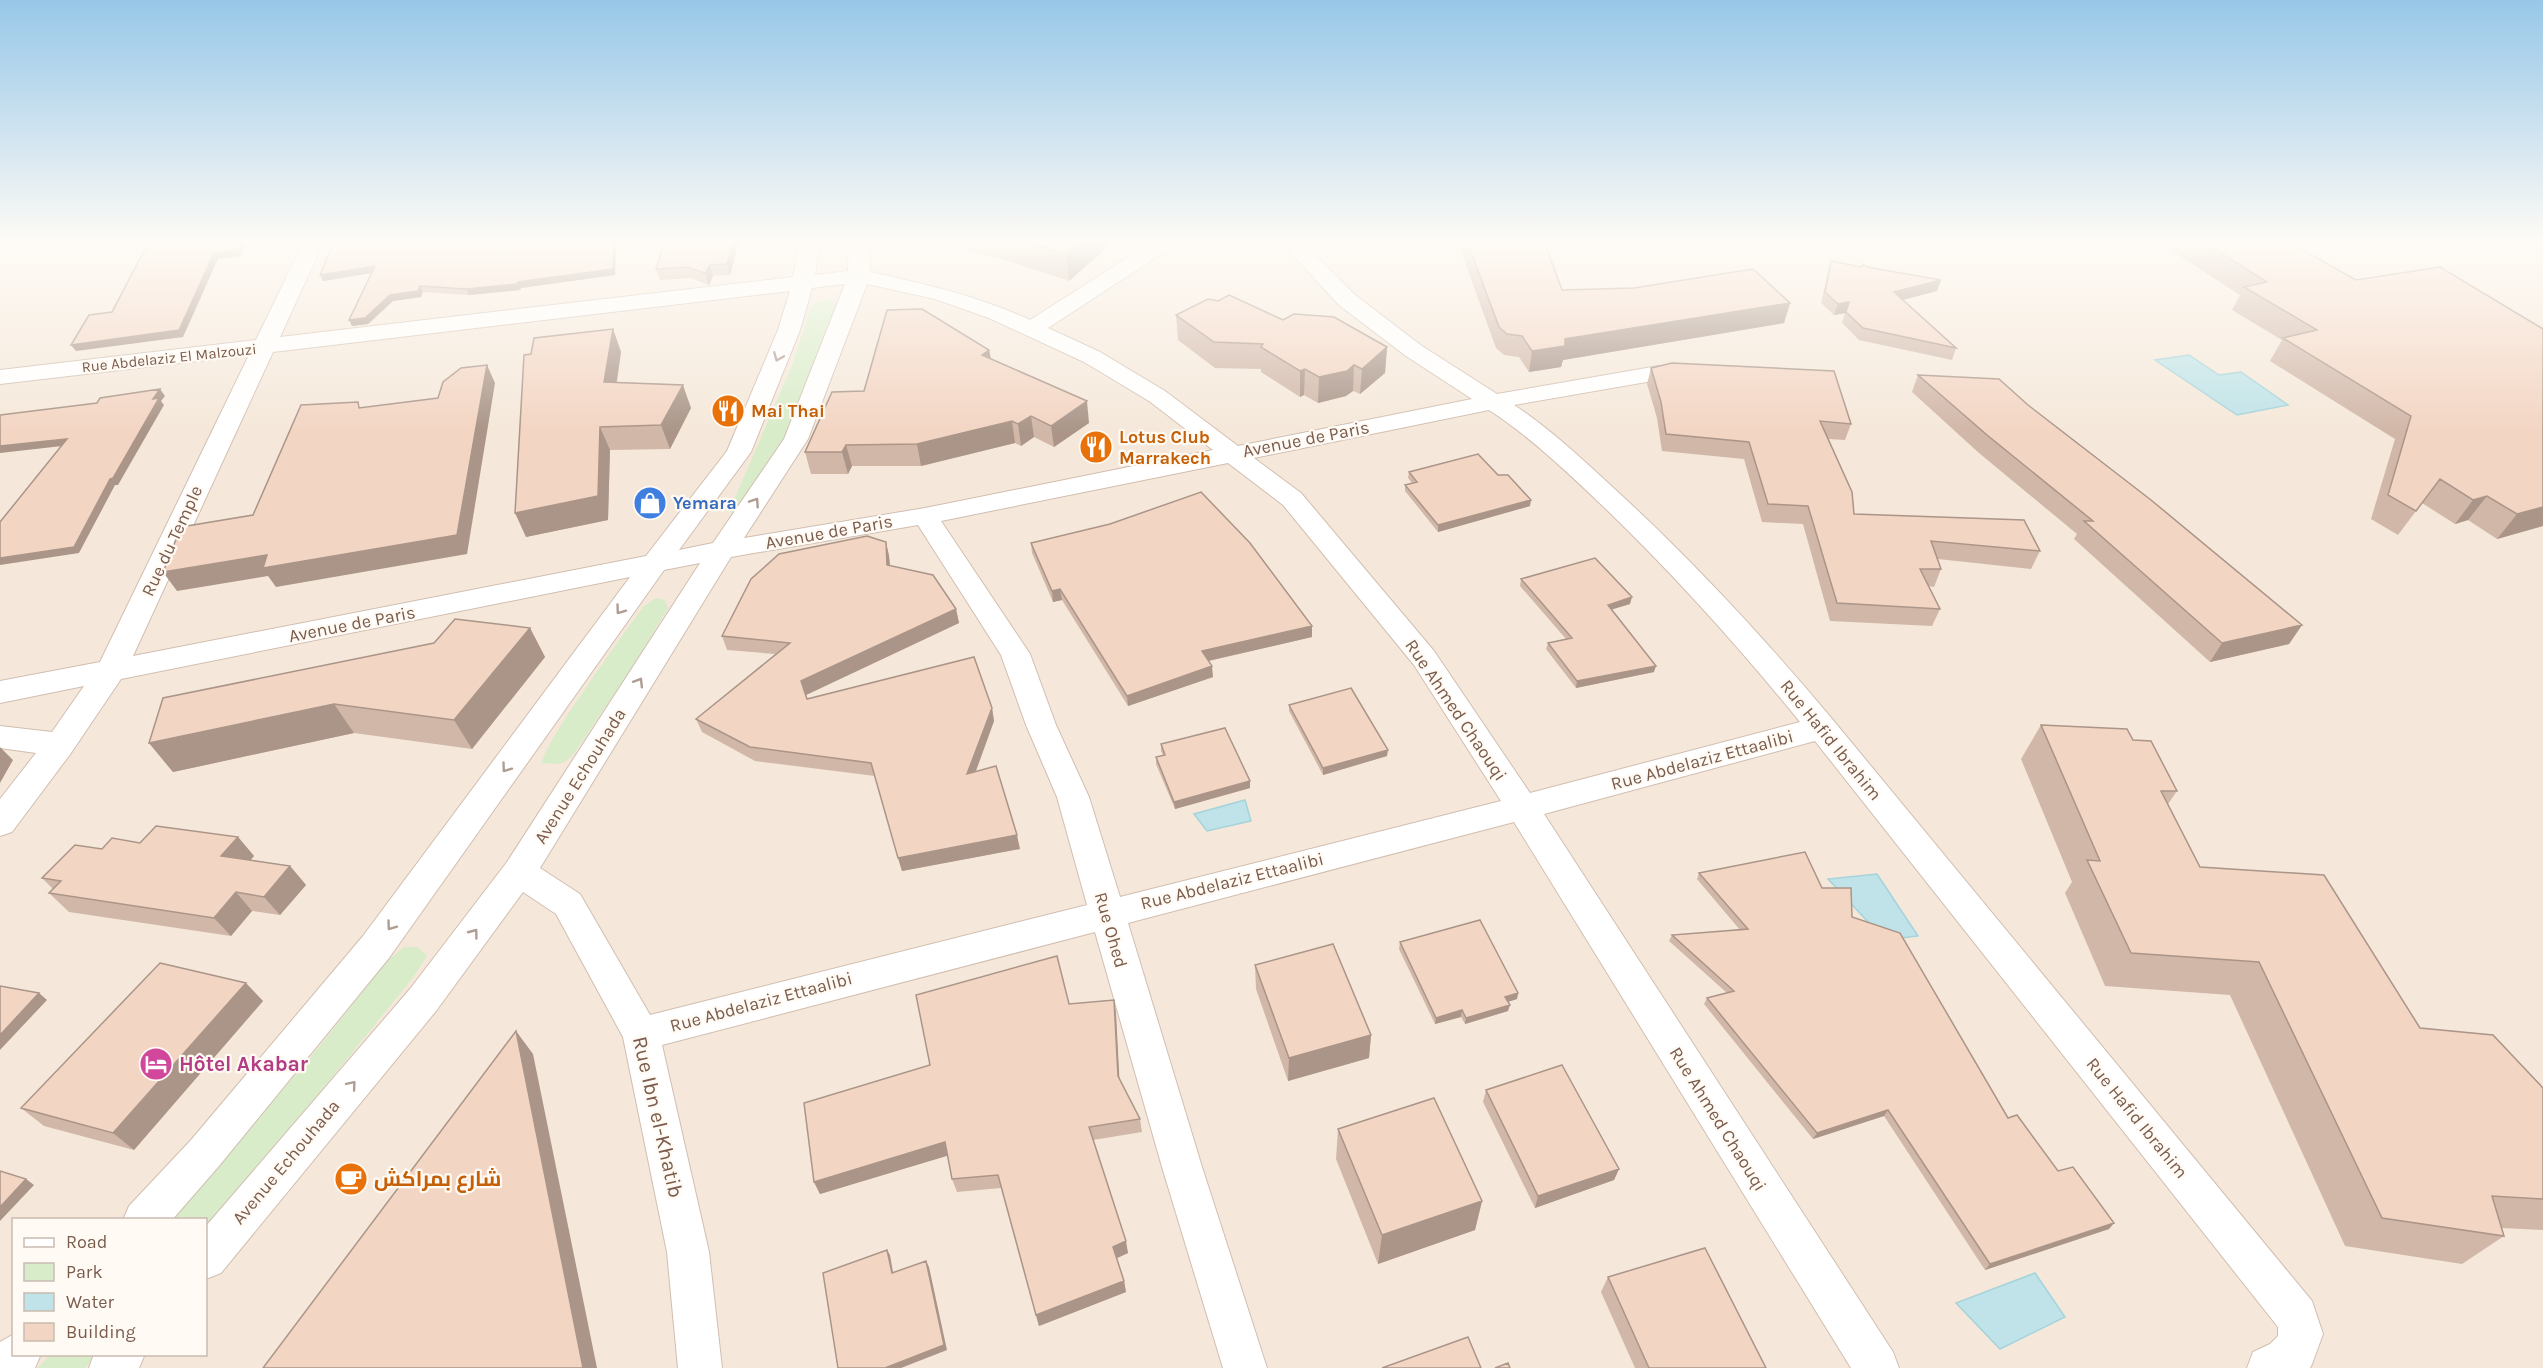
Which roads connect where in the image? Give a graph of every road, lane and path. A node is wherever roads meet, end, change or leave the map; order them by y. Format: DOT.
graph roads {
  1 [pos="283,305"];
  2 [pos="621,305"];
  3 [pos="796,305"];
  4 [pos="849,305"];
  5 [pos="973,305"];
  6 [pos="1069,305"];
  7 [pos="1353,305"];
  8 [pos="1032,329"];
  9 [pos="262,348"];
  10 [pos="1658,374"];
  11 [pos="0,377"];
  12 [pos="1492,402"];
  13 [pos="1234,454"];
  14 [pos="925,516"];
  15 [pos="722,550"];
  16 [pos="654,564"];
  17 [pos="111,670"];
  18 [pos="0,692"];
  19 [pos="1822,728"];
  20 [pos="0,737"];
  21 [pos="60,745"];
  22 [pos="1521,808"];
  23 [pos="0,823"];
  24 [pos="519,872"];
  25 [pos="1105,913"];
  26 [pos="641,1034"];
  27 [pos="146,1218"];
  28 [pos="207,1257"];
  29 [pos="18,1356"];
  30 [pos="121,1356"];
  31 [pos="7,1368"];
  32 [pos="111,1368"];
  33 [pos="700,1368"];
  34 [pos="1245,1368"];
  35 [pos="1877,1368"];
  36 [pos="2269,1368"];
  1 -- 9 [label="street, Rue du Temple"];
  2 -- 9 [label="street, Rue Abdelaziz El Malzouzi"];
  3 -- 16 [label="street, one-way"];
  15 -- 4 [label="street, Avenue Echouhada, one-way"];
  5 -- 8 [label="street, Rue Ahmed Chaouqi"];
  6 -- 8 [label="street"];
  7 -- 12 [label="street, Rue Hafid Ibrahim"];
  8 -- 13 [label="street, Rue Ahmed Chaouqi"];
  9 -- 11 [label="street, Rue Abdelaziz El Malzouzi"];
  9 -- 17 [label="street, Rue du Temple"];
  10 -- 12 [label="street, Avenue de Paris"];
  12 -- 13 [label="street, Avenue de Paris"];
  12 -- 19 [label="street, Rue Hafid Ibrahim"];
  13 -- 14 [label="street, Avenue de Paris"];
  13 -- 22 [label="street, Rue Ahmed Chaouqi"];
  14 -- 15 [label="street, Avenue de Paris"];
  14 -- 25 [label="street, Rue Ohed"];
  15 -- 16 [label="street, Avenue de Paris"];
  24 -- 15 [label="street, Avenue Echouhada, one-way"];
  16 -- 17 [label="street, Avenue de Paris"];
  16 -- 27 [label="street, one-way"];
  17 -- 18 [label="street, Avenue de Paris"];
  17 -- 21 [label="street, Rue du Temple"];
  19 -- 22 [label="street, Rue Abdelaziz Ettaalibi"];
  19 -- 36 [label="street, Rue Hafid Ibrahim"];
  20 -- 21 [label="street"];
  21 -- 23 [label="street, Rue du Temple"];
  22 -- 25 [label="street, Rue Abdelaziz Ettaalibi"];
  22 -- 35 [label="street, Rue Ahmed Chaouqi"];
  24 -- 26 [label="street, Rue Ibn el-Khatib"];
  28 -- 24 [label="street, Avenue Echouhada, one-way"];
  25 -- 26 [label="street, Rue Abdelaziz Ettaalibi"];
  25 -- 34 [label="street, Rue Ohed"];
  26 -- 33 [label="street, Rue Ibn el-Khatib"];
  29 -- 31 [label="street"];
  30 -- 32 [label="street"];
}
